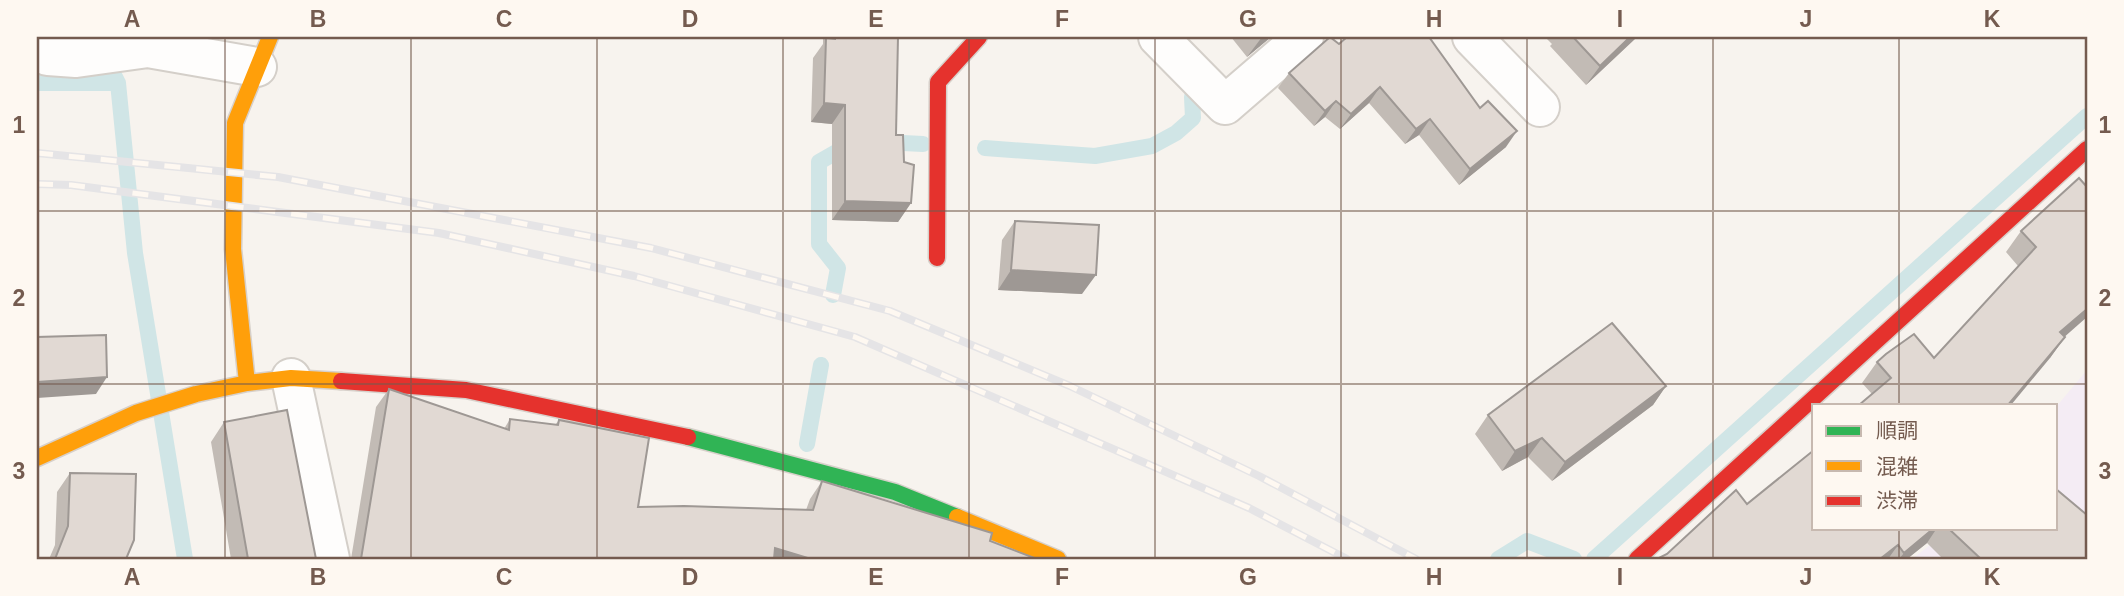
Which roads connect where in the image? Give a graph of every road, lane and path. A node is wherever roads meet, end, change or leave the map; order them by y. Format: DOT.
graph roads {
  1 [pos="39,37"];
  2 [pos="979,37"];
  3 [pos="1158,37"];
  4 [pos="1304,37"];
  5 [pos="1472,37"];
  6 [pos="264,52"];
  7 [pos="1539,107"];
  8 [pos="2087,149"];
  9 [pos="937,258"];
  10 [pos="291,378"];
  11 [pos="247,383"];
  12 [pos="37,458"];
  13 [pos="330,559"];
  14 [pos="1058,559"];
  15 [pos="1637,559"];
  1 -- 6 [label="street"];
  2 -- 9 [label="street"];
  3 -- 4 [label="street"];
  5 -- 7 [label="street"];
  6 -- 11 [label="street"];
  8 -- 15 [label="street"];
  10 -- 11 [label="street"];
  10 -- 13 [label="street"];
  10 -- 14 [label="street"];
  11 -- 12 [label="street"];
}
